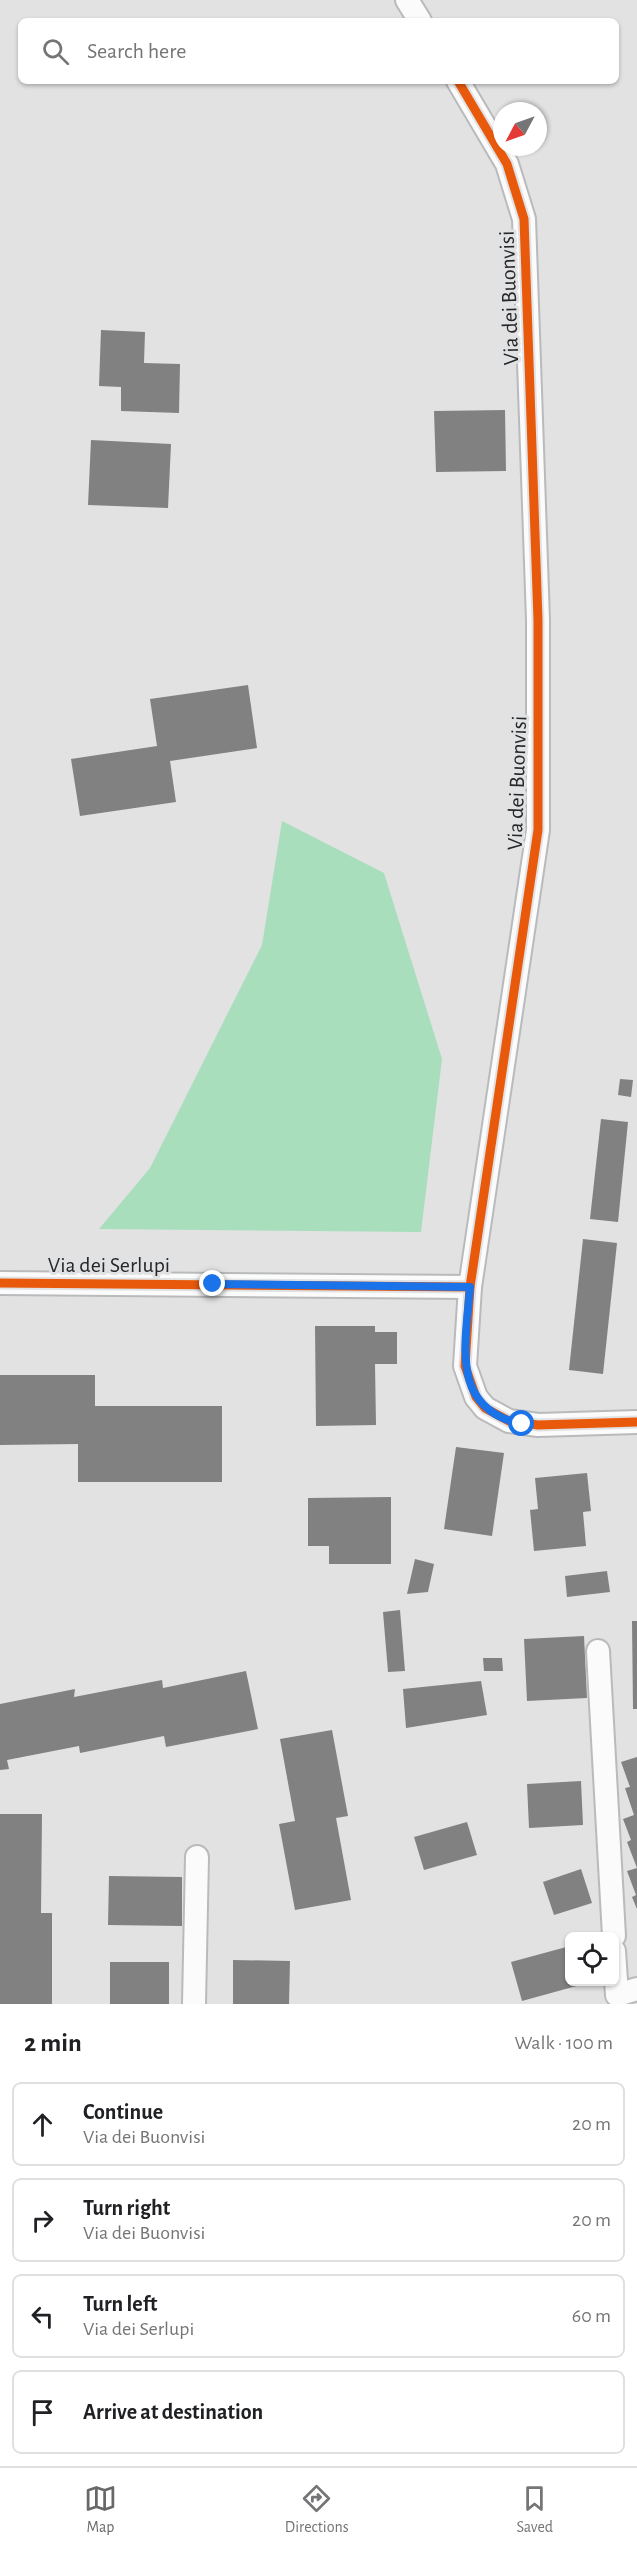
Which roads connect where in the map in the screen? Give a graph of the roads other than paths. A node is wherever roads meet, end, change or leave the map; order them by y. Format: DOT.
graph roads {
  1 [pos="406,0"];
  2 [pos="418,18"];
  3 [pos="460,84"];
  4 [pos="0,1282"];
  5 [pos="470,1287"];
  6 [pos="637,1422"];
  7 [pos="598,1651"];
  8 [pos="197,1857"];
  9 [pos="614,1932"];
  10 [pos="619,1965"];
  11 [pos="627,1992"];
  12 [pos="194,2004"];
  1 -- 2 [label="street"];
  3 -- 5 [label="street, Via dei Buonvisi"];
  4 -- 5 [label="street, Via dei Serlupi"];
  5 -- 6 [label="street, Via dei Buonvisi"];
  7 -- 9 [label="street"];
  8 -- 12 [label="street"];
  10 -- 11 [label="street"];
}
